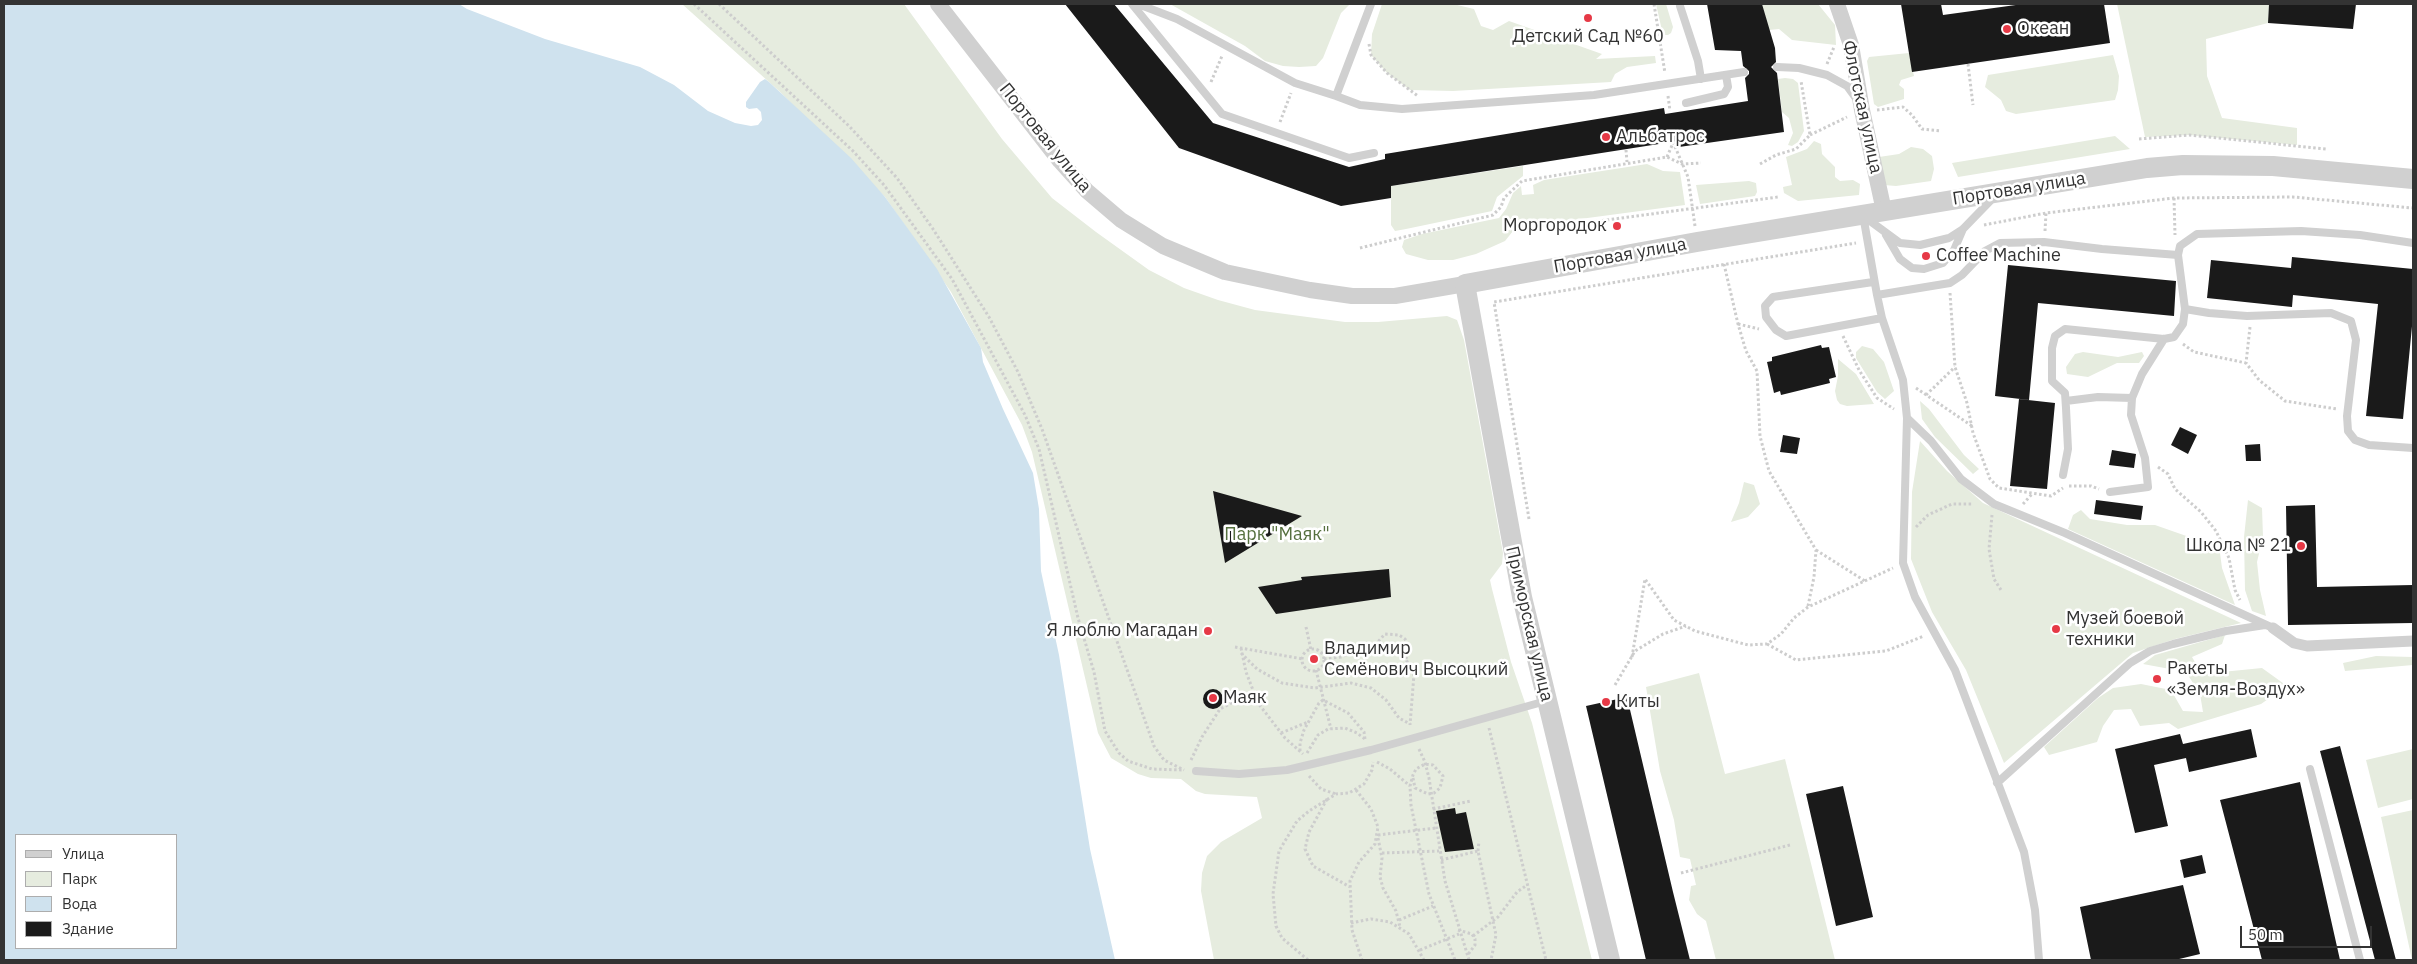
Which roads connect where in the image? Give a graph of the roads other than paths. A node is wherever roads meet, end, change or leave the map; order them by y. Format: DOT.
graph roads {
  1 [pos="938,4"];
  2 [pos="1132,4"];
  3 [pos="1138,4"];
  4 [pos="1371,4"];
  5 [pos="1837,4"];
  6 [pos="1680,6"];
  7 [pos="1777,68"];
  8 [pos="1744,72"];
  9 [pos="1726,75"];
  10 [pos="1701,79"];
  11 [pos="1336,96"];
  12 [pos="1686,103"];
  13 [pos="1862,110"];
  14 [pos="1374,153"];
  15 [pos="2413,179"];
  16 [pos="2000,192"];
  17 [pos="1884,210"];
  18 [pos="1862,215"];
  19 [pos="1963,228"];
  20 [pos="1885,233"];
  21 [pos="2413,243"];
  22 [pos="2178,255"];
  23 [pos="1873,282"];
  24 [pos="1465,284"];
  25 [pos="1877,295"];
  26 [pos="2185,309"];
  27 [pos="1882,318"];
  28 [pos="2164,339"];
  29 [pos="2132,398"];
  30 [pos="2066,401"];
  31 [pos="1907,418"];
  32 [pos="2413,448"];
  33 [pos="2062,475"];
  34 [pos="2110,492"];
  35 [pos="2269,626"];
  36 [pos="2413,641"];
  37 [pos="1546,701"];
  38 [pos="2310,769"];
  39 [pos="1196,771"];
  40 [pos="1997,783"];
  41 [pos="1610,960"];
  42 [pos="2039,960"];
  43 [pos="2360,960"];
  1 -- 24 [label="street, Портовая улица"];
  2 -- 14 [label="lane"];
  3 -- 11 [label="lane"];
  4 -- 11 [label="lane"];
  5 -- 13 [label="street, Флотская улица"];
  6 -- 10 [label="lane"];
  7 -- 13 [label="lane"];
  8 -- 9 [label="lane"];
  9 -- 10 [label="lane"];
  9 -- 12 [label="lane"];
  10 -- 11 [label="lane"];
  13 -- 17 [label="street, Флотская улица"];
  15 -- 16 [label="street, Портовая улица"];
  16 -- 17 [label="street, Портовая улица"];
  16 -- 19 [label="lane"];
  17 -- 18 [label="street, Портовая улица"];
  18 -- 20 [label="lane"];
  18 -- 23 [label="lane"];
  18 -- 24 [label="street, Портовая улица"];
  19 -- 20 [label="lane"];
  19 -- 20 [label="lane"];
  21 -- 22 [label="lane"];
  22 -- 25 [label="lane"];
  22 -- 26 [label="lane"];
  23 -- 25 [label="lane"];
  23 -- 27 [label="lane"];
  24 -- 37 [label="street, Приморская улица"];
  25 -- 27 [label="lane"];
  26 -- 28 [label="lane"];
  26 -- 32 [label="lane"];
  27 -- 31 [label="lane"];
  28 -- 29 [label="lane"];
  28 -- 30 [label="lane"];
  29 -- 30 [label="lane"];
  29 -- 34 [label="lane"];
  30 -- 33 [label="lane"];
  31 -- 35 [label="lane"];
  31 -- 40 [label="lane"];
  35 -- 36 [label="street"];
  35 -- 40 [label="lane"];
  37 -- 39 [label="lane"];
  37 -- 41 [label="street, Приморская улица"];
  38 -- 43 [label="lane"];
  40 -- 42 [label="lane"];
}
